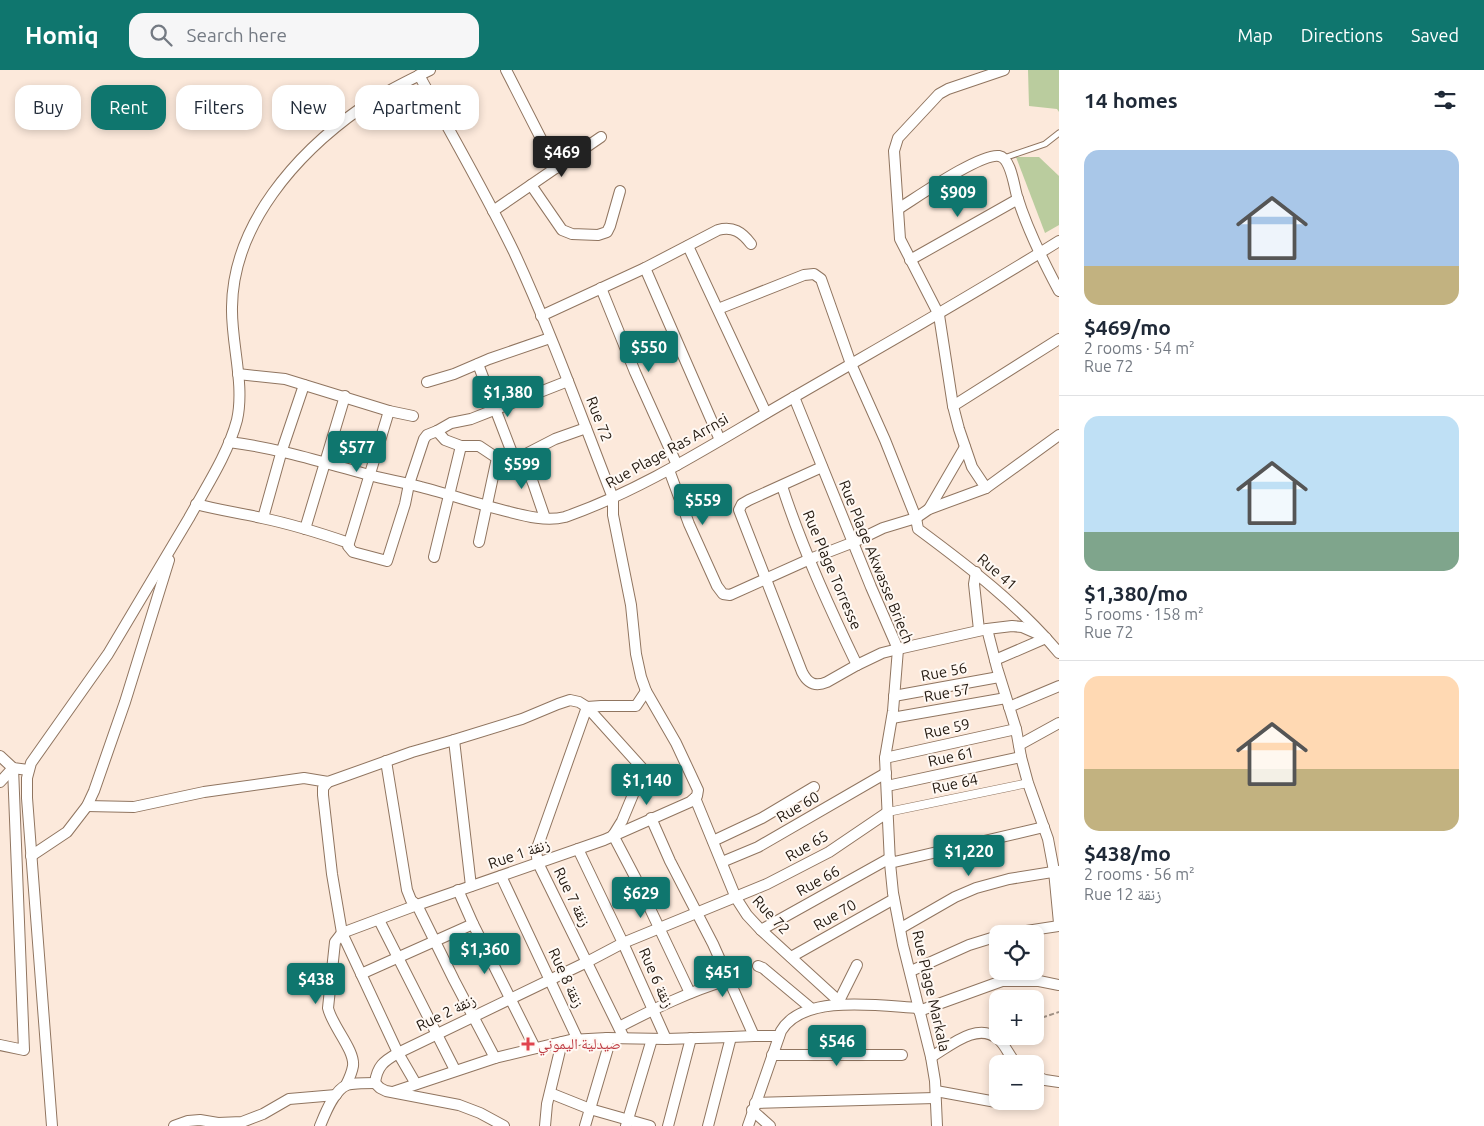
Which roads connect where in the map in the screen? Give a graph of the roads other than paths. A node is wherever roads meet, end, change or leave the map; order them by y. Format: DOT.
graph roads {
  1 [pos="430,70"];
  2 [pos="506,70"];
  3 [pos="1004,70"];
  4 [pos="419,75"];
  5 [pos="1059,134"];
  6 [pos="601,137"];
  7 [pos="1003,158"];
  8 [pos="556,168"];
  9 [pos="530,185"];
  10 [pos="620,191"];
  11 [pos="1018,199"];
  12 [pos="898,209"];
  13 [pos="493,211"];
  14 [pos="1059,242"];
  15 [pos="751,244"];
  16 [pos="688,246"];
  17 [pos="1040,253"];
  18 [pos="910,260"];
  19 [pos="645,268"];
  20 [pos="601,288"];
  21 [pos="1059,291"];
  22 [pos="718,310"];
  23 [pos="938,315"];
  24 [pos="541,316"];
  25 [pos="550,338"];
  26 [pos="1059,339"];
  27 [pos="478,364"];
  28 [pos="851,364"];
  29 [pos="238,374"];
  30 [pos="568,381"];
  31 [pos="428,382"];
  32 [pos="304,385"];
  33 [pos="345,396"];
  34 [pos="794,397"];
  35 [pos="953,406"];
  36 [pos="495,410"];
  37 [pos="389,411"];
  38 [pos="766,413"];
  39 [pos="413,416"];
  40 [pos="586,428"];
  41 [pos="437,431"];
  42 [pos="1059,435"];
  43 [pos="720,440"];
  44 [pos="229,442"];
  45 [pos="461,446"];
  46 [pos="965,448"];
  47 [pos="282,450"];
  48 [pos="518,457"];
  49 [pos="497,458"];
  50 [pos="324,461"];
  51 [pos="822,467"];
  52 [pos="673,468"];
  53 [pos="370,475"];
  54 [pos="409,484"];
  55 [pos="782,486"];
  56 [pos="986,488"];
  57 [pos="448,496"];
  58 [pos="612,498"];
  59 [pos="196,504"];
  60 [pos="486,506"];
  61 [pos="929,510"];
  62 [pos="263,518"];
  63 [pos="545,518"];
  64 [pos="916,518"];
  65 [pos="305,529"];
  66 [pos="176,540"];
  67 [pos="348,542"];
  68 [pos="479,542"];
  69 [pos="854,542"];
  70 [pos="434,557"];
  71 [pos="810,559"];
  72 [pos="976,572"];
  73 [pos="765,578"];
  74 [pos="983,630"];
  75 [pos="1046,638"];
  76 [pos="898,649"];
  77 [pos="1059,653"];
  78 [pos="994,660"];
  79 [pos="857,665"];
  80 [pos="1000,677"];
  81 [pos="1059,686"];
  82 [pos="646,691"];
  83 [pos="894,696"];
  84 [pos="1008,703"];
  85 [pos="587,707"];
  86 [pos="892,718"];
  87 [pos="1059,723"];
  88 [pos="1016,729"];
  89 [pos="454,740"];
  90 [pos="1019,745"];
  91 [pos="0,756"];
  92 [pos="1021,757"];
  93 [pos="885,758"];
  94 [pos="386,761"];
  95 [pos="13,768"];
  96 [pos="28,770"];
  97 [pos="886,773"];
  98 [pos="0,782"];
  99 [pos="328,782"];
  100 [pos="1028,783"];
  101 [pos="887,786"];
  102 [pos="814,787"];
  103 [pos="697,794"];
  104 [pos="87,806"];
  105 [pos="888,812"];
  106 [pos="651,818"];
  107 [pos="1044,827"];
  108 [pos="613,835"];
  109 [pos="713,841"];
  110 [pos="578,849"];
  111 [pos="31,856"];
  112 [pos="890,861"];
  113 [pos="722,862"];
  114 [pos="538,863"];
  115 [pos="1056,871"];
  116 [pos="501,876"];
  117 [pos="471,886"];
  118 [pos="458,890"];
  119 [pos="736,898"];
  120 [pos="894,899"];
  121 [pos="417,904"];
  122 [pos="698,913"];
  123 [pos="379,920"];
  124 [pos="473,924"];
  125 [pos="1059,924"];
  126 [pos="1044,927"];
  127 [pos="659,928"];
  128 [pos="901,928"];
  129 [pos="761,930"];
  130 [pos="342,933"];
  131 [pos="989,939"];
  132 [pos="434,941"];
  133 [pos="623,943"];
  134 [pos="791,957"];
  135 [pos="398,958"];
  136 [pos="587,962"];
  137 [pos="857,965"];
  138 [pos="758,966"];
  139 [pos="911,971"];
  140 [pos="361,974"];
  141 [pos="551,979"];
  142 [pos="728,980"];
  143 [pos="1059,985"];
  144 [pos="690,993"];
  145 [pos="510,998"];
  146 [pos="841,1002"];
  147 [pos="812,1009"];
  148 [pos="653,1010"];
  149 [pos="919,1010"];
  150 [pos="473,1017"];
  151 [pos="619,1027"];
  152 [pos="436,1034"];
  153 [pos="754,1036"];
  154 [pos="779,1036"];
  155 [pos="607,1038"];
  156 [pos="624,1038"];
  157 [pos="691,1038"];
  158 [pos="731,1038"];
  159 [pos="652,1039"];
  160 [pos="666,1039"];
  161 [pos="578,1040"];
  162 [pos="562,1042"];
  163 [pos="0,1045"];
  164 [pos="535,1048"];
  165 [pos="398,1053"];
  166 [pos="772,1055"];
  167 [pos="902,1055"];
  168 [pos="1008,1055"];
  169 [pos="932,1057"];
  170 [pos="495,1058"];
  171 [pos="455,1070"];
  172 [pos="1044,1080"];
  173 [pos="1059,1082"];
  174 [pos="375,1083"];
  175 [pos="416,1084"];
  176 [pos="346,1085"];
  177 [pos="393,1092"];
  178 [pos="550,1093"];
  179 [pos="936,1094"];
  180 [pos="336,1095"];
  181 [pos="989,1101"];
  182 [pos="754,1107"];
  183 [pos="590,1109"];
  184 [pos="627,1123"];
  185 [pos="52,1126"];
  186 [pos="174,1126"];
  187 [pos="320,1126"];
  188 [pos="504,1126"];
  189 [pos="545,1126"];
  190 [pos="585,1126"];
  191 [pos="650,1126"];
  192 [pos="668,1126"];
  193 [pos="708,1126"];
  194 [pos="748,1126"];
  195 [pos="770,1126"];
  196 [pos="937,1126"];
  1 -- 4 [label="street"];
  2 -- 8 [label="street"];
  3 -- 12 [label="street"];
  4 -- 13 [label="street, Rue 72"];
  4 -- 29 [label="street"];
  5 -- 7 [label="lane"];
  6 -- 8 [label="street"];
  7 -- 11 [label="street"];
  7 -- 12 [label="street"];
  8 -- 9 [label="street"];
  9 -- 10 [label="street"];
  9 -- 13 [label="street"];
  11 -- 17 [label="street"];
  11 -- 18 [label="street"];
  12 -- 18 [label="street"];
  13 -- 24 [label="street, Rue 72"];
  14 -- 17 [label="street, Rue Plage Ras Arrnsi"];
  15 -- 16 [label="street"];
  16 -- 19 [label="street"];
  16 -- 22 [label="street"];
  17 -- 21 [label="street"];
  17 -- 23 [label="street, Rue Plage Ras Arrnsi"];
  18 -- 23 [label="street"];
  19 -- 20 [label="street"];
  19 -- 43 [label="street"];
  20 -- 24 [label="street"];
  20 -- 52 [label="street"];
  22 -- 28 [label="street, Rue 41"];
  22 -- 38 [label="street"];
  23 -- 28 [label="street, Rue Plage Ras Arrnsi"];
  23 -- 35 [label="street"];
  24 -- 25 [label="street, Rue 72"];
  25 -- 27 [label="street"];
  25 -- 30 [label="street, Rue 72"];
  26 -- 35 [label="street"];
  27 -- 31 [label="street"];
  27 -- 36 [label="street"];
  28 -- 34 [label="street, Rue Plage Ras Arrnsi"];
  28 -- 64 [label="street, Rue 41"];
  29 -- 32 [label="street"];
  29 -- 44 [label="street"];
  30 -- 36 [label="street"];
  30 -- 40 [label="street, Rue 72"];
  32 -- 33 [label="street"];
  32 -- 47 [label="street"];
  33 -- 37 [label="street"];
  33 -- 50 [label="street"];
  34 -- 38 [label="street, Rue Plage Ras Arrnsi"];
  34 -- 51 [label="street, Rue Plage Akwasse Briech"];
  35 -- 46 [label="street"];
  36 -- 41 [label="street"];
  36 -- 48 [label="street"];
  37 -- 39 [label="street"];
  37 -- 53 [label="street"];
  38 -- 43 [label="street, Rue Plage Ras Arrnsi"];
  40 -- 48 [label="street"];
  40 -- 58 [label="street, Rue 72"];
  41 -- 45 [label="street"];
  41 -- 54 [label="street"];
  42 -- 56 [label="street"];
  43 -- 52 [label="street, Rue Plage Ras Arrnsi"];
  44 -- 47 [label="street, Rue Plage Ras Arrnsi"];
  44 -- 59 [label="street"];
  45 -- 49 [label="street"];
  45 -- 57 [label="street"];
  46 -- 56 [label="street"];
  46 -- 61 [label="street"];
  47 -- 50 [label="street, Rue Plage Ras Arrnsi"];
  47 -- 62 [label="street"];
  48 -- 49 [label="street"];
  48 -- 63 [label="street"];
  49 -- 60 [label="street"];
  50 -- 53 [label="street, Rue Plage Ras Arrnsi"];
  50 -- 65 [label="street"];
  51 -- 55 [label="street"];
  51 -- 69 [label="street, Rue Plage Akwasse Briech"];
  52 -- 58 [label="street, Rue Plage Ras Arrnsi"];
  52 -- 73 [label="street"];
  53 -- 54 [label="street, Rue Plage Ras Arrnsi"];
  53 -- 67 [label="street"];
  54 -- 57 [label="street, Rue Plage Ras Arrnsi"];
  54 -- 67 [label="street"];
  55 -- 71 [label="street, Rue Plage Torresse"];
  55 -- 73 [label="street"];
  56 -- 61 [label="street"];
  57 -- 60 [label="street, Rue Plage Ras Arrnsi"];
  57 -- 70 [label="street"];
  58 -- 63 [label="street, Rue Plage Ras Arrnsi"];
  58 -- 82 [label="street, Rue 72"];
  59 -- 62 [label="street"];
  59 -- 66 [label="street"];
  60 -- 63 [label="street, Rue Plage Ras Arrnsi"];
  60 -- 68 [label="street"];
  61 -- 64 [label="street"];
  62 -- 65 [label="street"];
  64 -- 69 [label="street"];
  64 -- 72 [label="street, Rue 41"];
  65 -- 67 [label="street"];
  66 -- 96 [label="street"];
  66 -- 104 [label="street"];
  69 -- 71 [label="street"];
  69 -- 76 [label="street, Rue Plage Akwasse Briech"];
  71 -- 73 [label="street"];
  71 -- 79 [label="street, Rue Plage Torresse"];
  72 -- 74 [label="street"];
  72 -- 75 [label="street, Rue 41"];
  73 -- 79 [label="street"];
  74 -- 75 [label="street"];
  74 -- 76 [label="street"];
  74 -- 78 [label="street"];
  75 -- 77 [label="street, Rue 41"];
  75 -- 78 [label="street"];
  76 -- 79 [label="street"];
  76 -- 83 [label="street, Rue Plage Akwasse Briech"];
  78 -- 80 [label="street"];
  80 -- 83 [label="street, Rue 56"];
  80 -- 84 [label="street"];
  81 -- 84 [label="street"];
  82 -- 85 [label="street"];
  82 -- 103 [label="street, Rue 72"];
  83 -- 86 [label="street, Rue Plage Akwasse Briech"];
  84 -- 86 [label="street, Rue 57"];
  84 -- 88 [label="street"];
  85 -- 89 [label="street"];
  85 -- 108 [label="street"];
  85 -- 114 [label="street, Rue 7 زنقة"];
  86 -- 93 [label="street, Rue Plage Akwasse Briech"];
  87 -- 90 [label="street"];
  88 -- 90 [label="street"];
  88 -- 93 [label="street, Rue 59"];
  89 -- 94 [label="street"];
  89 -- 117 [label="street"];
  90 -- 92 [label="street"];
  91 -- 95 [label="street"];
  92 -- 100 [label="street"];
  92 -- 101 [label="street, Rue 61"];
  93 -- 97 [label="street, Rue Plage Akwasse Briech"];
  94 -- 99 [label="street"];
  94 -- 121 [label="street"];
  95 -- 96 [label="street"];
  95 -- 98 [label="street"];
  95 -- 163 [label="street"];
  96 -- 111 [label="street"];
  97 -- 101 [label="street, Rue Plage Akwasse Briech"];
  97 -- 113 [label="street, Rue 60"];
  99 -- 104 [label="street"];
  99 -- 130 [label="street"];
  100 -- 105 [label="street, Rue 64"];
  100 -- 107 [label="street"];
  101 -- 105 [label="street, Rue Plage Akwasse Briech"];
  102 -- 109 [label="street"];
  103 -- 106 [label="street, Rue 1 زنقة"];
  103 -- 109 [label="street, Rue 72"];
  104 -- 111 [label="street"];
  105 -- 112 [label="street, Rue Plage Akwasse Briech"];
  105 -- 119 [label="street, Rue 65"];
  106 -- 108 [label="street, Rue 1 زنقة"];
  106 -- 122 [label="street"];
  107 -- 112 [label="street, Rue 66"];
  107 -- 115 [label="street"];
  108 -- 110 [label="street, Rue 1 زنقة"];
  108 -- 127 [label="street"];
  109 -- 113 [label="street, Rue 72"];
  110 -- 114 [label="street, Rue 1 زنقة"];
  110 -- 133 [label="street, Rue 6 زنقة"];
  111 -- 185 [label="street"];
  112 -- 120 [label="street, Rue Plage Markala"];
  112 -- 129 [label="street, Rue 66"];
  113 -- 119 [label="street, Rue 72"];
  114 -- 116 [label="street, Rue 1 زنقة"];
  114 -- 136 [label="street, Rue 7 زنقة"];
  115 -- 125 [label="street"];
  115 -- 128 [label="street"];
  116 -- 117 [label="street, Rue 1 زنقة"];
  116 -- 141 [label="street, Rue 8 زنقة"];
  117 -- 118 [label="street, Rue 1 زنقة"];
  118 -- 121 [label="street, Rue 1 زنقة"];
  118 -- 124 [label="street"];
  119 -- 122 [label="street, Rue 2 زنقة"];
  119 -- 129 [label="street, Rue 72"];
  120 -- 128 [label="street, Rue Plage Markala"];
  120 -- 134 [label="street, Rue 70"];
  121 -- 123 [label="street, Rue 1 زنقة"];
  121 -- 132 [label="street"];
  122 -- 127 [label="street, Rue 2 زنقة"];
  122 -- 142 [label="street"];
  123 -- 130 [label="street, Rue 1 زنقة"];
  123 -- 135 [label="street"];
  124 -- 132 [label="street"];
  124 -- 145 [label="street"];
  125 -- 126 [label="street"];
  127 -- 133 [label="street, Rue 2 زنقة"];
  127 -- 144 [label="street"];
  128 -- 139 [label="street, Rue Plage Markala"];
  129 -- 134 [label="street, Rue 72"];
  130 -- 140 [label="street"];
  130 -- 176 [label="street"];
  131 -- 139 [label="street"];
  132 -- 135 [label="street"];
  132 -- 150 [label="street"];
  133 -- 136 [label="street, Rue 2 زنقة"];
  133 -- 148 [label="street, Rue 6 زنقة"];
  134 -- 146 [label="street, Rue 72"];
  135 -- 140 [label="street"];
  135 -- 152 [label="street"];
  136 -- 141 [label="street, Rue 2 زنقة"];
  136 -- 151 [label="street, Rue 7 زنقة"];
  137 -- 146 [label="street"];
  138 -- 147 [label="street"];
  139 -- 149 [label="street, Rue Plage Markala"];
  140 -- 165 [label="street"];
  141 -- 145 [label="street, Rue 2 زنقة"];
  141 -- 161 [label="street, Rue 8 زنقة"];
  142 -- 144 [label="street"];
  142 -- 153 [label="street"];
  143 -- 149 [label="street"];
  144 -- 148 [label="street"];
  145 -- 150 [label="street, Rue 2 زنقة"];
  145 -- 164 [label="street"];
  146 -- 147 [label="street"];
  146 -- 149 [label="street"];
  147 -- 154 [label="street"];
  148 -- 151 [label="street"];
  148 -- 160 [label="street, Rue 6 زنقة"];
  149 -- 169 [label="street, Rue Plage Markala"];
  150 -- 152 [label="street, Rue 2 زنقة"];
  150 -- 170 [label="street"];
  151 -- 156 [label="street, Rue 7 زنقة"];
  152 -- 165 [label="street, Rue 2 زنقة"];
  152 -- 171 [label="street"];
  153 -- 154 [label="street"];
  153 -- 158 [label="street"];
  154 -- 166 [label="street"];
  155 -- 156 [label="street"];
  155 -- 161 [label="street"];
  155 -- 183 [label="street"];
  156 -- 159 [label="street"];
  157 -- 158 [label="street"];
  157 -- 160 [label="street"];
  157 -- 192 [label="street"];
  158 -- 193 [label="street"];
  159 -- 160 [label="street"];
  159 -- 184 [label="street"];
  161 -- 162 [label="street"];
  162 -- 164 [label="street"];
  162 -- 178 [label="street"];
  164 -- 170 [label="street"];
  165 -- 174 [label="street, Rue 2 زنقة"];
  165 -- 175 [label="street"];
  166 -- 167 [label="street"];
  166 -- 182 [label="street"];
  168 -- 169 [label="street"];
  169 -- 179 [label="street, Rue Plage Markala"];
  170 -- 171 [label="street"];
  171 -- 175 [label="street"];
  172 -- 173 [label="street"];
  174 -- 176 [label="street"];
  174 -- 177 [label="street"];
  175 -- 177 [label="street"];
  176 -- 180 [label="street"];
  177 -- 188 [label="street"];
  178 -- 183 [label="street"];
  178 -- 189 [label="street"];
  179 -- 181 [label="street"];
  179 -- 182 [label="street"];
  179 -- 196 [label="street, Rue Plage Markala"];
  180 -- 186 [label="street"];
  180 -- 187 [label="street"];
  182 -- 194 [label="street"];
  182 -- 195 [label="street"];
  183 -- 184 [label="street"];
  183 -- 190 [label="street"];
  184 -- 191 [label="street"];
}
